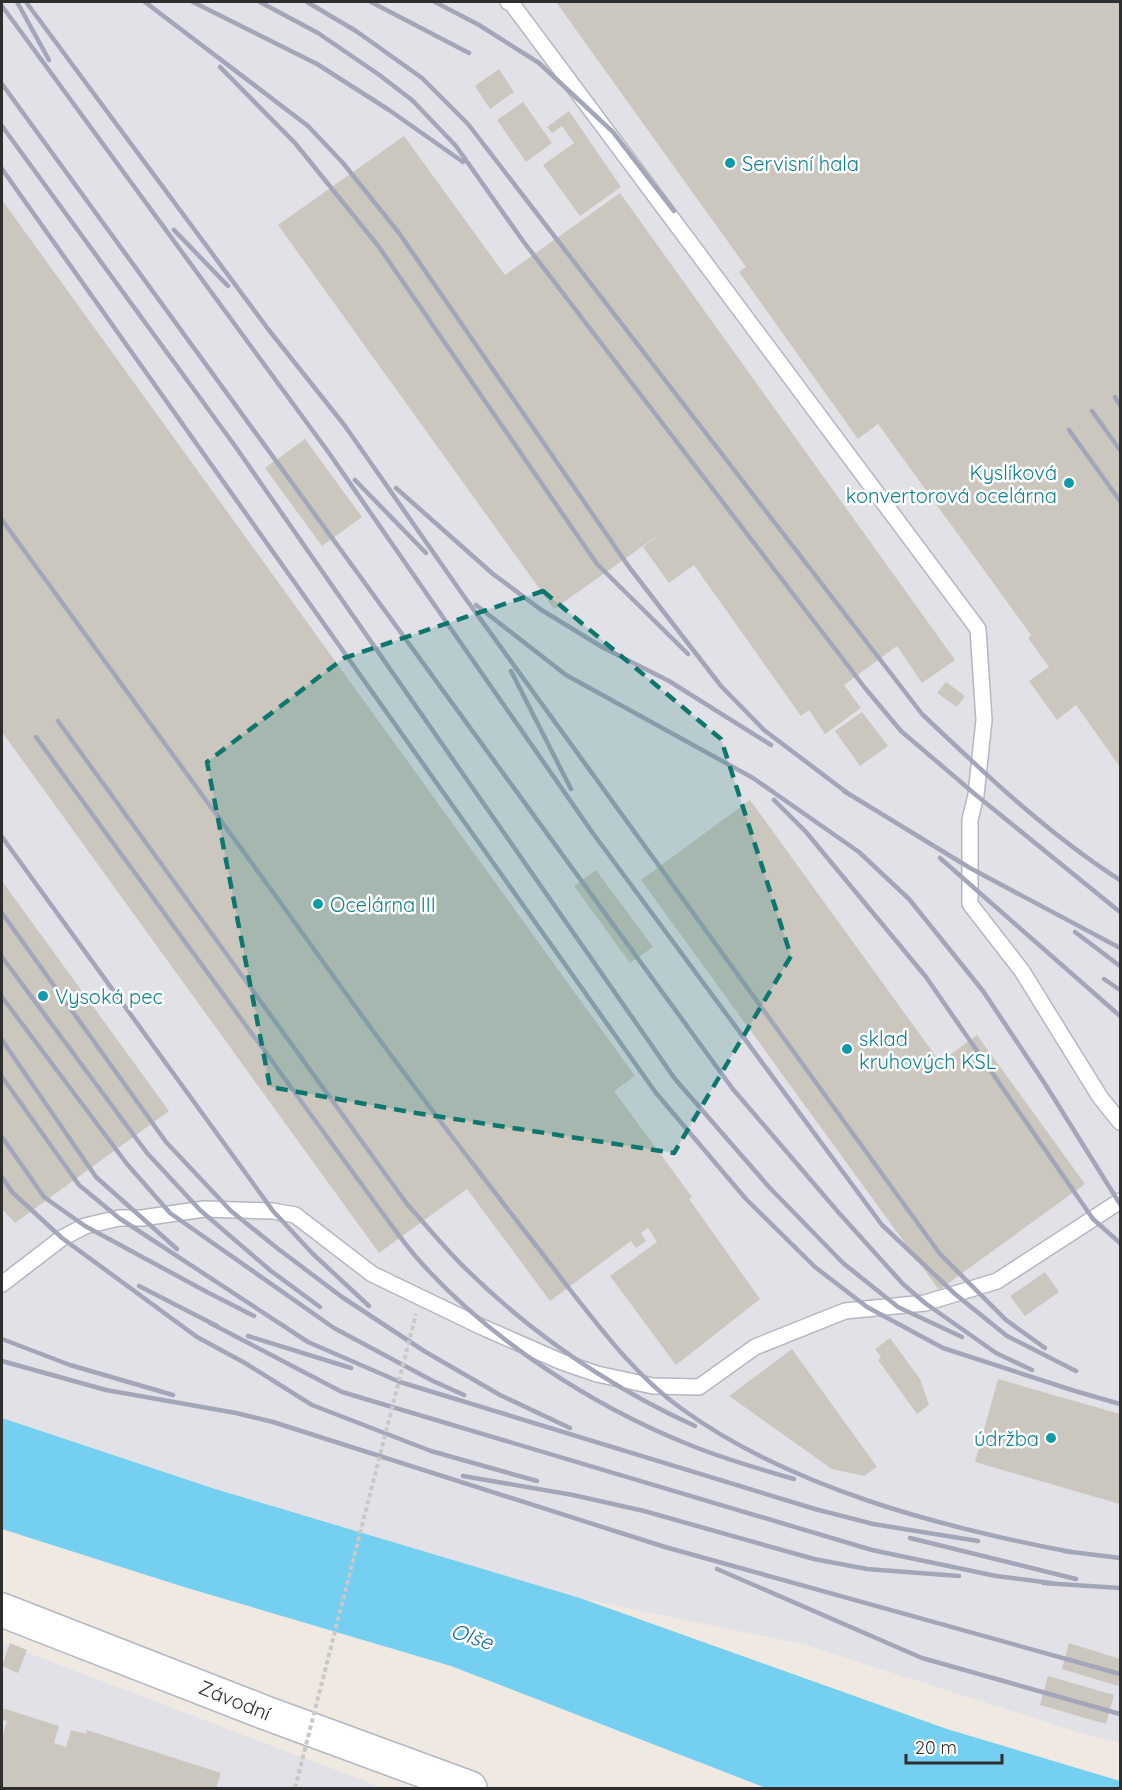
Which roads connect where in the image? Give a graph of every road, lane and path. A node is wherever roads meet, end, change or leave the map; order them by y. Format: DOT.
graph roads {
  1 [pos="508,2"];
  2 [pos="1120,1122"];
  3 [pos="1120,1201"];
  4 [pos="2,1284"];
  5 [pos="416,1314"];
  6 [pos="2,1610"];
  7 [pos="295,1788"];
  8 [pos="470,1788"];
  1 -- 2 [label="lane"];
  3 -- 4 [label="lane"];
  5 -- 7 [label="path, bridge"];
  6 -- 8 [label="street, Závodní"];
}
